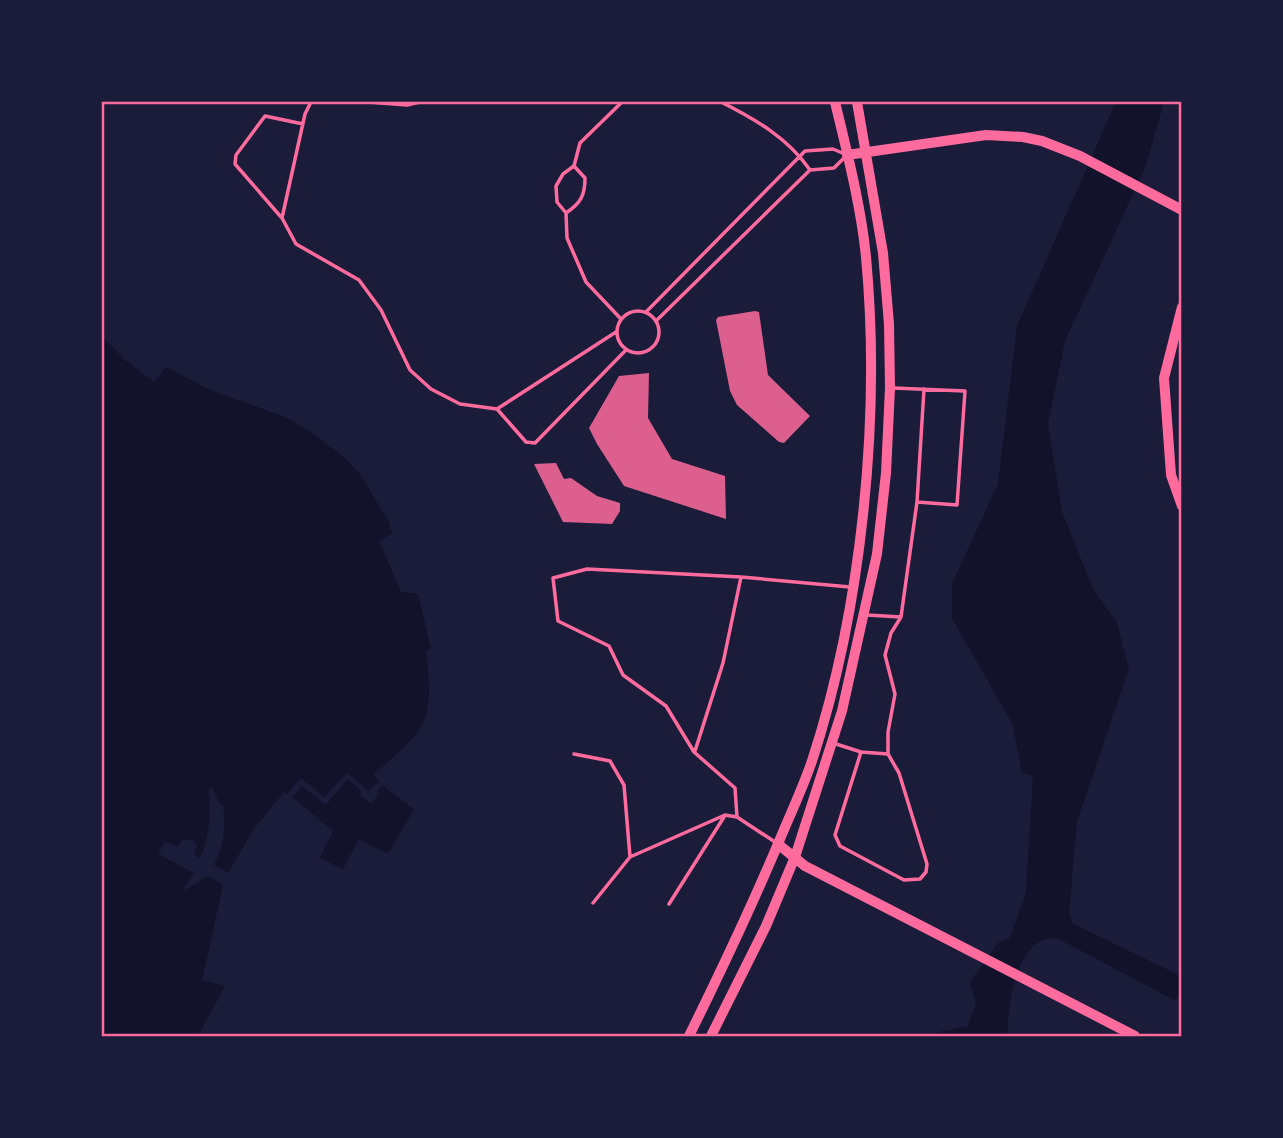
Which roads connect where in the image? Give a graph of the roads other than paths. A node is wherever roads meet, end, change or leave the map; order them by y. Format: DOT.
graph roads {
  1 [pos="311,102"];
  2 [pos="368,102"];
  3 [pos="420,102"];
  4 [pos="622,102"];
  5 [pos="721,102"];
  6 [pos="835,102"];
  7 [pos="857,102"];
  8 [pos="303,124"];
  9 [pos="866,152"];
  10 [pos="847,155"];
  11 [pos="800,156"];
  12 [pos="574,166"];
  13 [pos="810,170"];
  14 [pos="1181,210"];
  15 [pos="566,213"];
  16 [pos="282,218"];
  17 [pos="1181,307"];
  18 [pos="646,312"];
  19 [pos="621,319"];
  20 [pos="656,321"];
  21 [pos="616,332"];
  22 [pos="626,350"];
  23 [pos="890,388"];
  24 [pos="925,389"];
  25 [pos="497,409"];
  26 [pos="917,502"];
  27 [pos="1181,506"];
  28 [pos="741,577"];
  29 [pos="853,587"];
  30 [pos="864,615"];
  31 [pos="901,617"];
  32 [pos="832,743"];
  33 [pos="694,752"];
  34 [pos="861,752"];
  35 [pos="575,754"];
  36 [pos="888,754"];
  37 [pos="725,815"];
  38 [pos="737,817"];
  39 [pos="778,844"];
  40 [pos="795,857"];
  41 [pos="630,858"];
  42 [pos="593,903"];
  43 [pos="669,904"];
  44 [pos="689,1037"];
  45 [pos="711,1037"];
  46 [pos="1135,1037"];
  1 -- 8 [label="lane"];
  2 -- 3 [label="lane"];
  4 -- 12 [label="lane"];
  5 -- 11 [label="lane"];
  6 -- 10 [label="street"];
  7 -- 9 [label="street"];
  8 -- 16 [label="lane"];
  8 -- 16 [label="lane"];
  9 -- 10 [label="street"];
  9 -- 14 [label="street"];
  9 -- 23 [label="street"];
  10 -- 11 [label="lane"];
  10 -- 13 [label="lane"];
  10 -- 29 [label="street"];
  11 -- 13 [label="lane"];
  11 -- 18 [label="lane"];
  12 -- 15 [label="lane"];
  12 -- 15 [label="lane"];
  13 -- 20 [label="lane"];
  15 -- 19 [label="lane"];
  16 -- 25 [label="lane"];
  17 -- 27 [label="street"];
  18 -- 19 [label="lane"];
  18 -- 20 [label="lane"];
  19 -- 21 [label="lane"];
  20 -- 22 [label="lane"];
  21 -- 22 [label="lane"];
  21 -- 25 [label="lane"];
  22 -- 25 [label="lane"];
  23 -- 24 [label="lane"];
  23 -- 30 [label="street"];
  24 -- 26 [label="lane"];
  24 -- 26 [label="lane"];
  26 -- 31 [label="lane"];
  28 -- 29 [label="lane"];
  28 -- 33 [label="lane"];
  28 -- 33 [label="lane"];
  29 -- 39 [label="street"];
  30 -- 31 [label="lane"];
  30 -- 32 [label="street"];
  31 -- 36 [label="lane"];
  32 -- 34 [label="lane"];
  32 -- 40 [label="street"];
  33 -- 38 [label="lane"];
  34 -- 36 [label="lane"];
  34 -- 36 [label="lane"];
  35 -- 41 [label="lane"];
  37 -- 38 [label="lane"];
  37 -- 41 [label="lane"];
  37 -- 43 [label="lane"];
  38 -- 39 [label="lane"];
  39 -- 40 [label="street"];
  39 -- 44 [label="street"];
  40 -- 45 [label="street"];
  40 -- 46 [label="street"];
  41 -- 42 [label="lane"];
}
